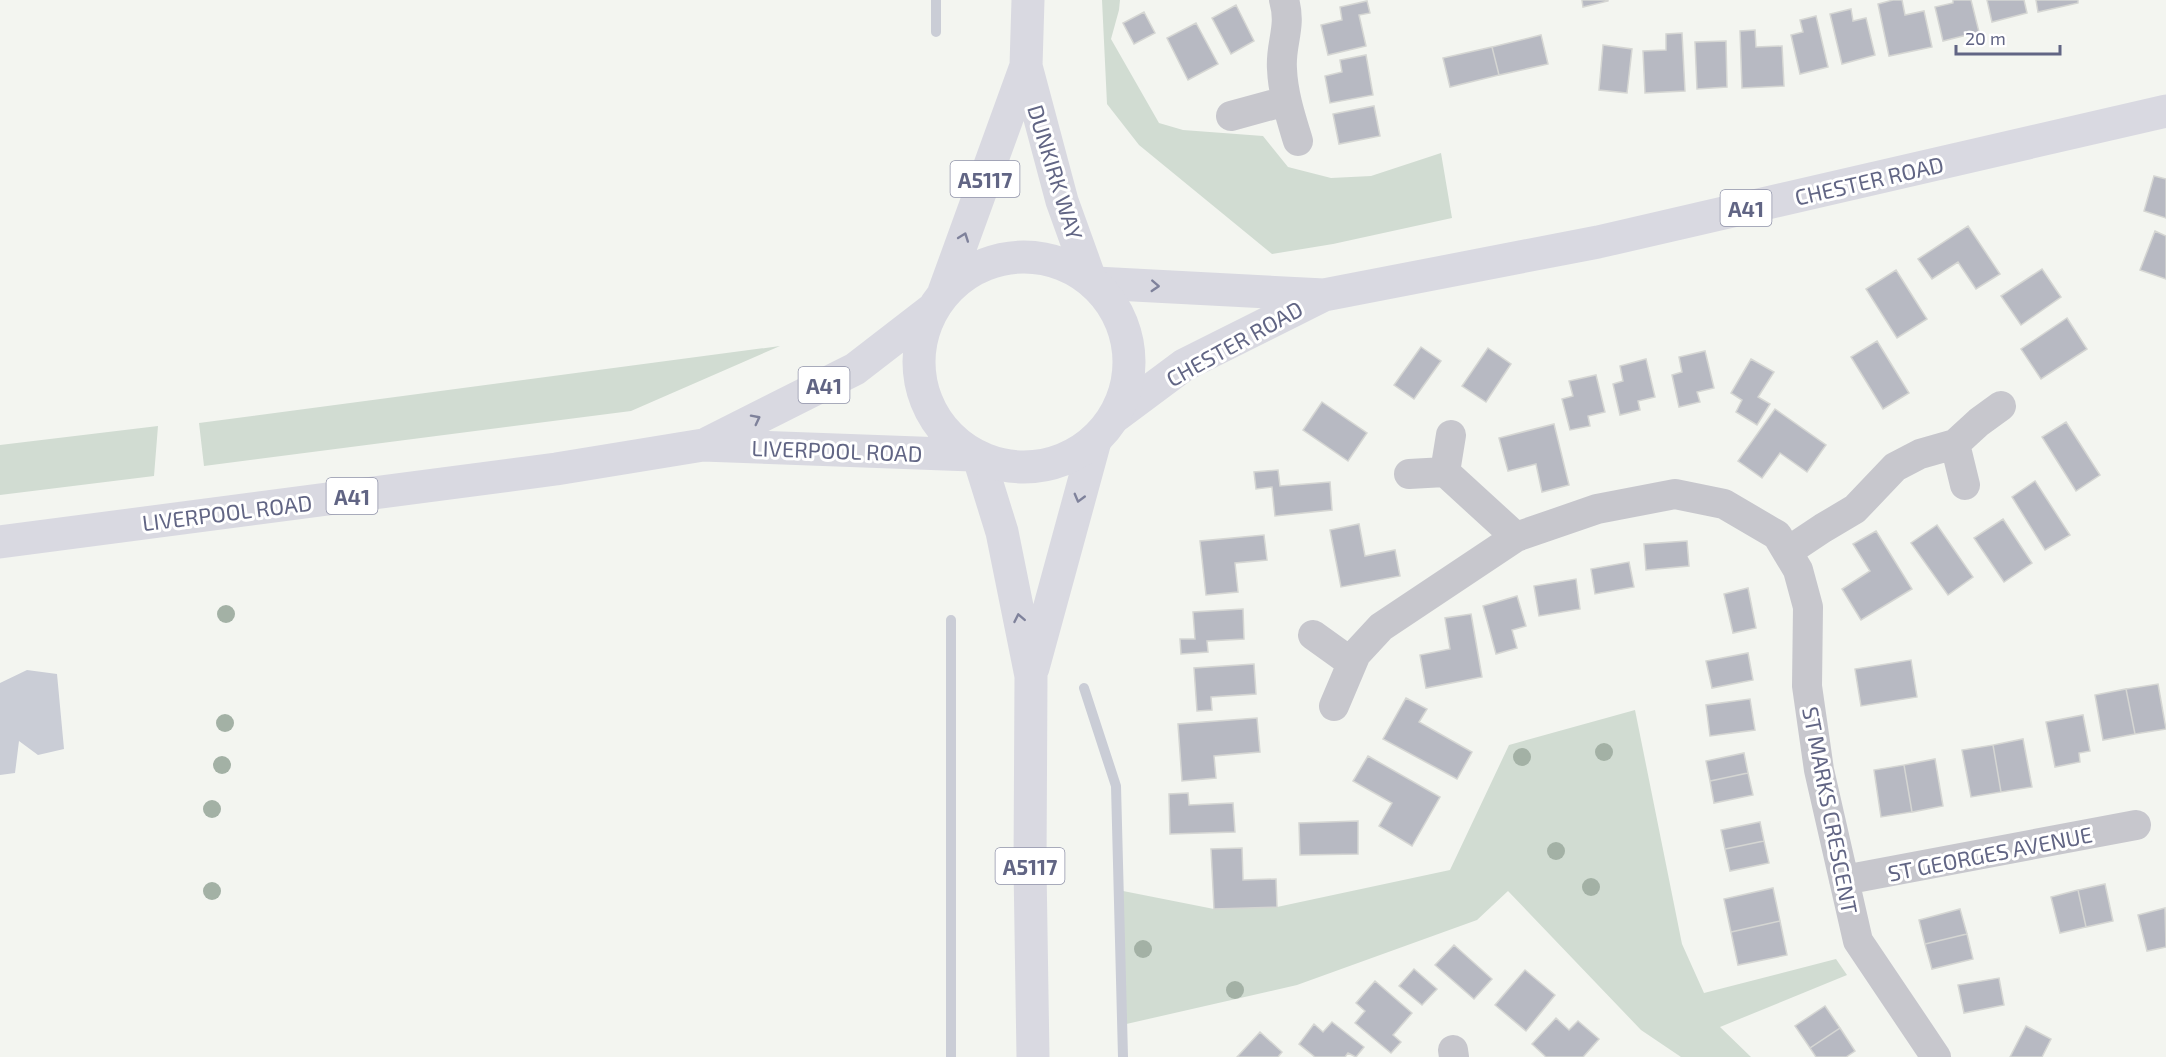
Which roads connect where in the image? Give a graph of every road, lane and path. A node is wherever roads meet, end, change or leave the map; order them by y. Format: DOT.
graph roads {
  1 [pos="1028,0"];
  2 [pos="1284,0"];
  3 [pos="1026,66"];
  4 [pos="1286,101"];
  5 [pos="2166,111"];
  6 [pos="1231,116"];
  7 [pos="1298,141"];
  8 [pos="1093,280"];
  9 [pos="1324,295"];
  10 [pos="939,300"];
  11 [pos="2001,406"];
  12 [pos="1117,415"];
  13 [pos="1451,435"];
  14 [pos="1095,441"];
  15 [pos="1955,444"];
  16 [pos="703,445"];
  17 [pos="975,457"];
  18 [pos="1445,472"];
  19 [pos="1409,474"];
  20 [pos="1965,485"];
  21 [pos="1516,537"];
  22 [pos="0,542"];
  23 [pos="1787,552"];
  24 [pos="1313,634"];
  25 [pos="1352,663"];
  26 [pos="1031,675"];
  27 [pos="1334,706"];
  28 [pos="2136,825"];
  29 [pos="1844,880"];
  30 [pos="1034,1057"];
  31 [pos="1936,1057"];
  1 -- 3 [label="main road, DUNKIRK WAY / A5117"];
  2 -- 4 [label="street"];
  3 -- 8 [label="main road, DUNKIRK WAY / A5117"];
  10 -- 3 [label="main road, DUNKIRK WAY / A5117, one-way"];
  4 -- 6 [label="street"];
  4 -- 7 [label="street"];
  5 -- 9 [label="main road, CHESTER ROAD / A41"];
  8 -- 9 [label="main road, CHESTER ROAD / A41, one-way"];
  8 -- 10 [label="main road, A41"];
  8 -- 12 [label="main road, A41"];
  9 -- 12 [label="main road, CHESTER ROAD / A41"];
  16 -- 10 [label="main road, LIVERPOOL ROAD / A41, one-way"];
  10 -- 17 [label="main road, A41"];
  11 -- 15 [label="street"];
  12 -- 14 [label="main road, A41"];
  13 -- 18 [label="street"];
  14 -- 17 [label="main road, A41"];
  14 -- 26 [label="main road, A5117, one-way"];
  15 -- 20 [label="street"];
  15 -- 23 [label="street"];
  16 -- 17 [label="main road, LIVERPOOL ROAD / A41"];
  16 -- 22 [label="main road, LIVERPOOL ROAD / A41"];
  26 -- 17 [label="main road, A5117, one-way"];
  18 -- 19 [label="street"];
  18 -- 21 [label="street"];
  21 -- 23 [label="street, ST MARKS CRESCENT"];
  21 -- 25 [label="street, ST MARKS CRESCENT"];
  23 -- 29 [label="street, ST MARKS CRESCENT"];
  24 -- 25 [label="street"];
  25 -- 27 [label="street, ST MARKS CRESCENT"];
  26 -- 30 [label="main road, A5117"];
  28 -- 29 [label="street, ST GEORGES AVENUE"];
  29 -- 31 [label="street, ST MARKS CRESCENT"];
}
